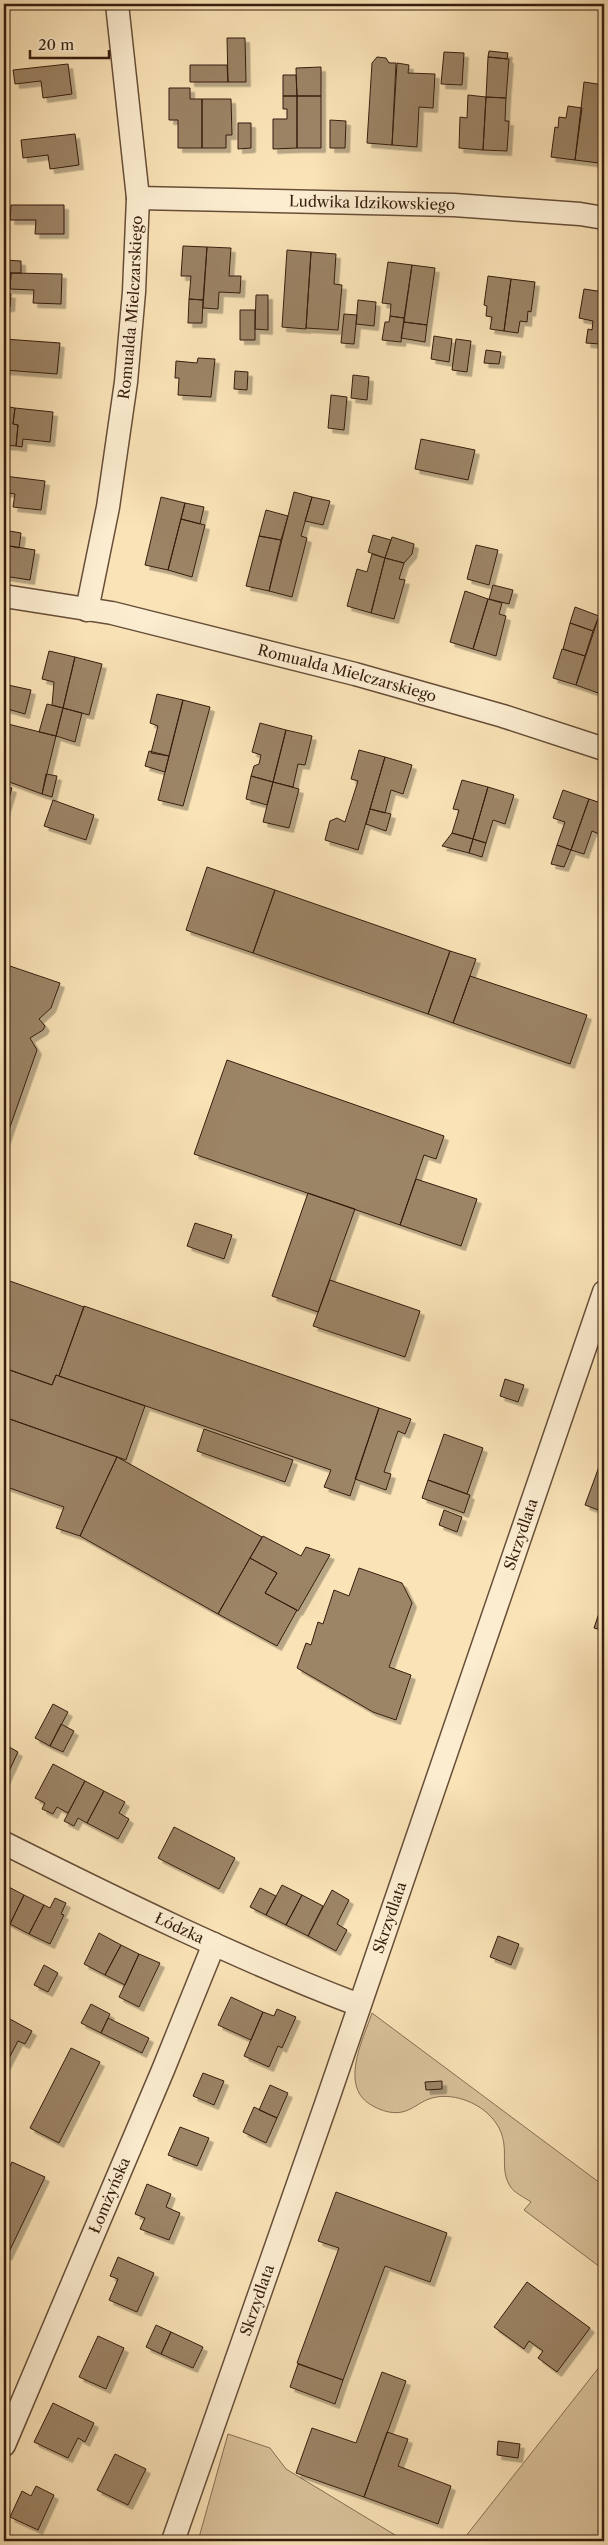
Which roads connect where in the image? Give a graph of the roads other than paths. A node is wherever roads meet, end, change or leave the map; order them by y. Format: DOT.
graph roads {
  1 [pos="117,4"];
  2 [pos="138,198"];
  3 [pos="604,218"];
  4 [pos="4,596"];
  5 [pos="87,610"];
  6 [pos="604,749"];
  7 [pos="604,1292"];
  8 [pos="4,1843"];
  9 [pos="214,1944"];
  10 [pos="359,2005"];
  11 [pos="4,2445"];
  12 [pos="172,2541"];
  1 -- 2 [label="street, Romualda Mielczarskiego"];
  2 -- 3 [label="street, Ludwika Idzikowskiego"];
  2 -- 5 [label="street, Romualda Mielczarskiego"];
  4 -- 5 [label="street, Romualda Mielczarskiego"];
  5 -- 6 [label="street, Romualda Mielczarskiego"];
  7 -- 10 [label="street, Skrzydlata"];
  8 -- 9 [label="street, Łódzka"];
  9 -- 10 [label="street, Łódzka"];
  9 -- 11 [label="street, Łomżyńska"];
  10 -- 12 [label="street, Skrzydlata"];
}
